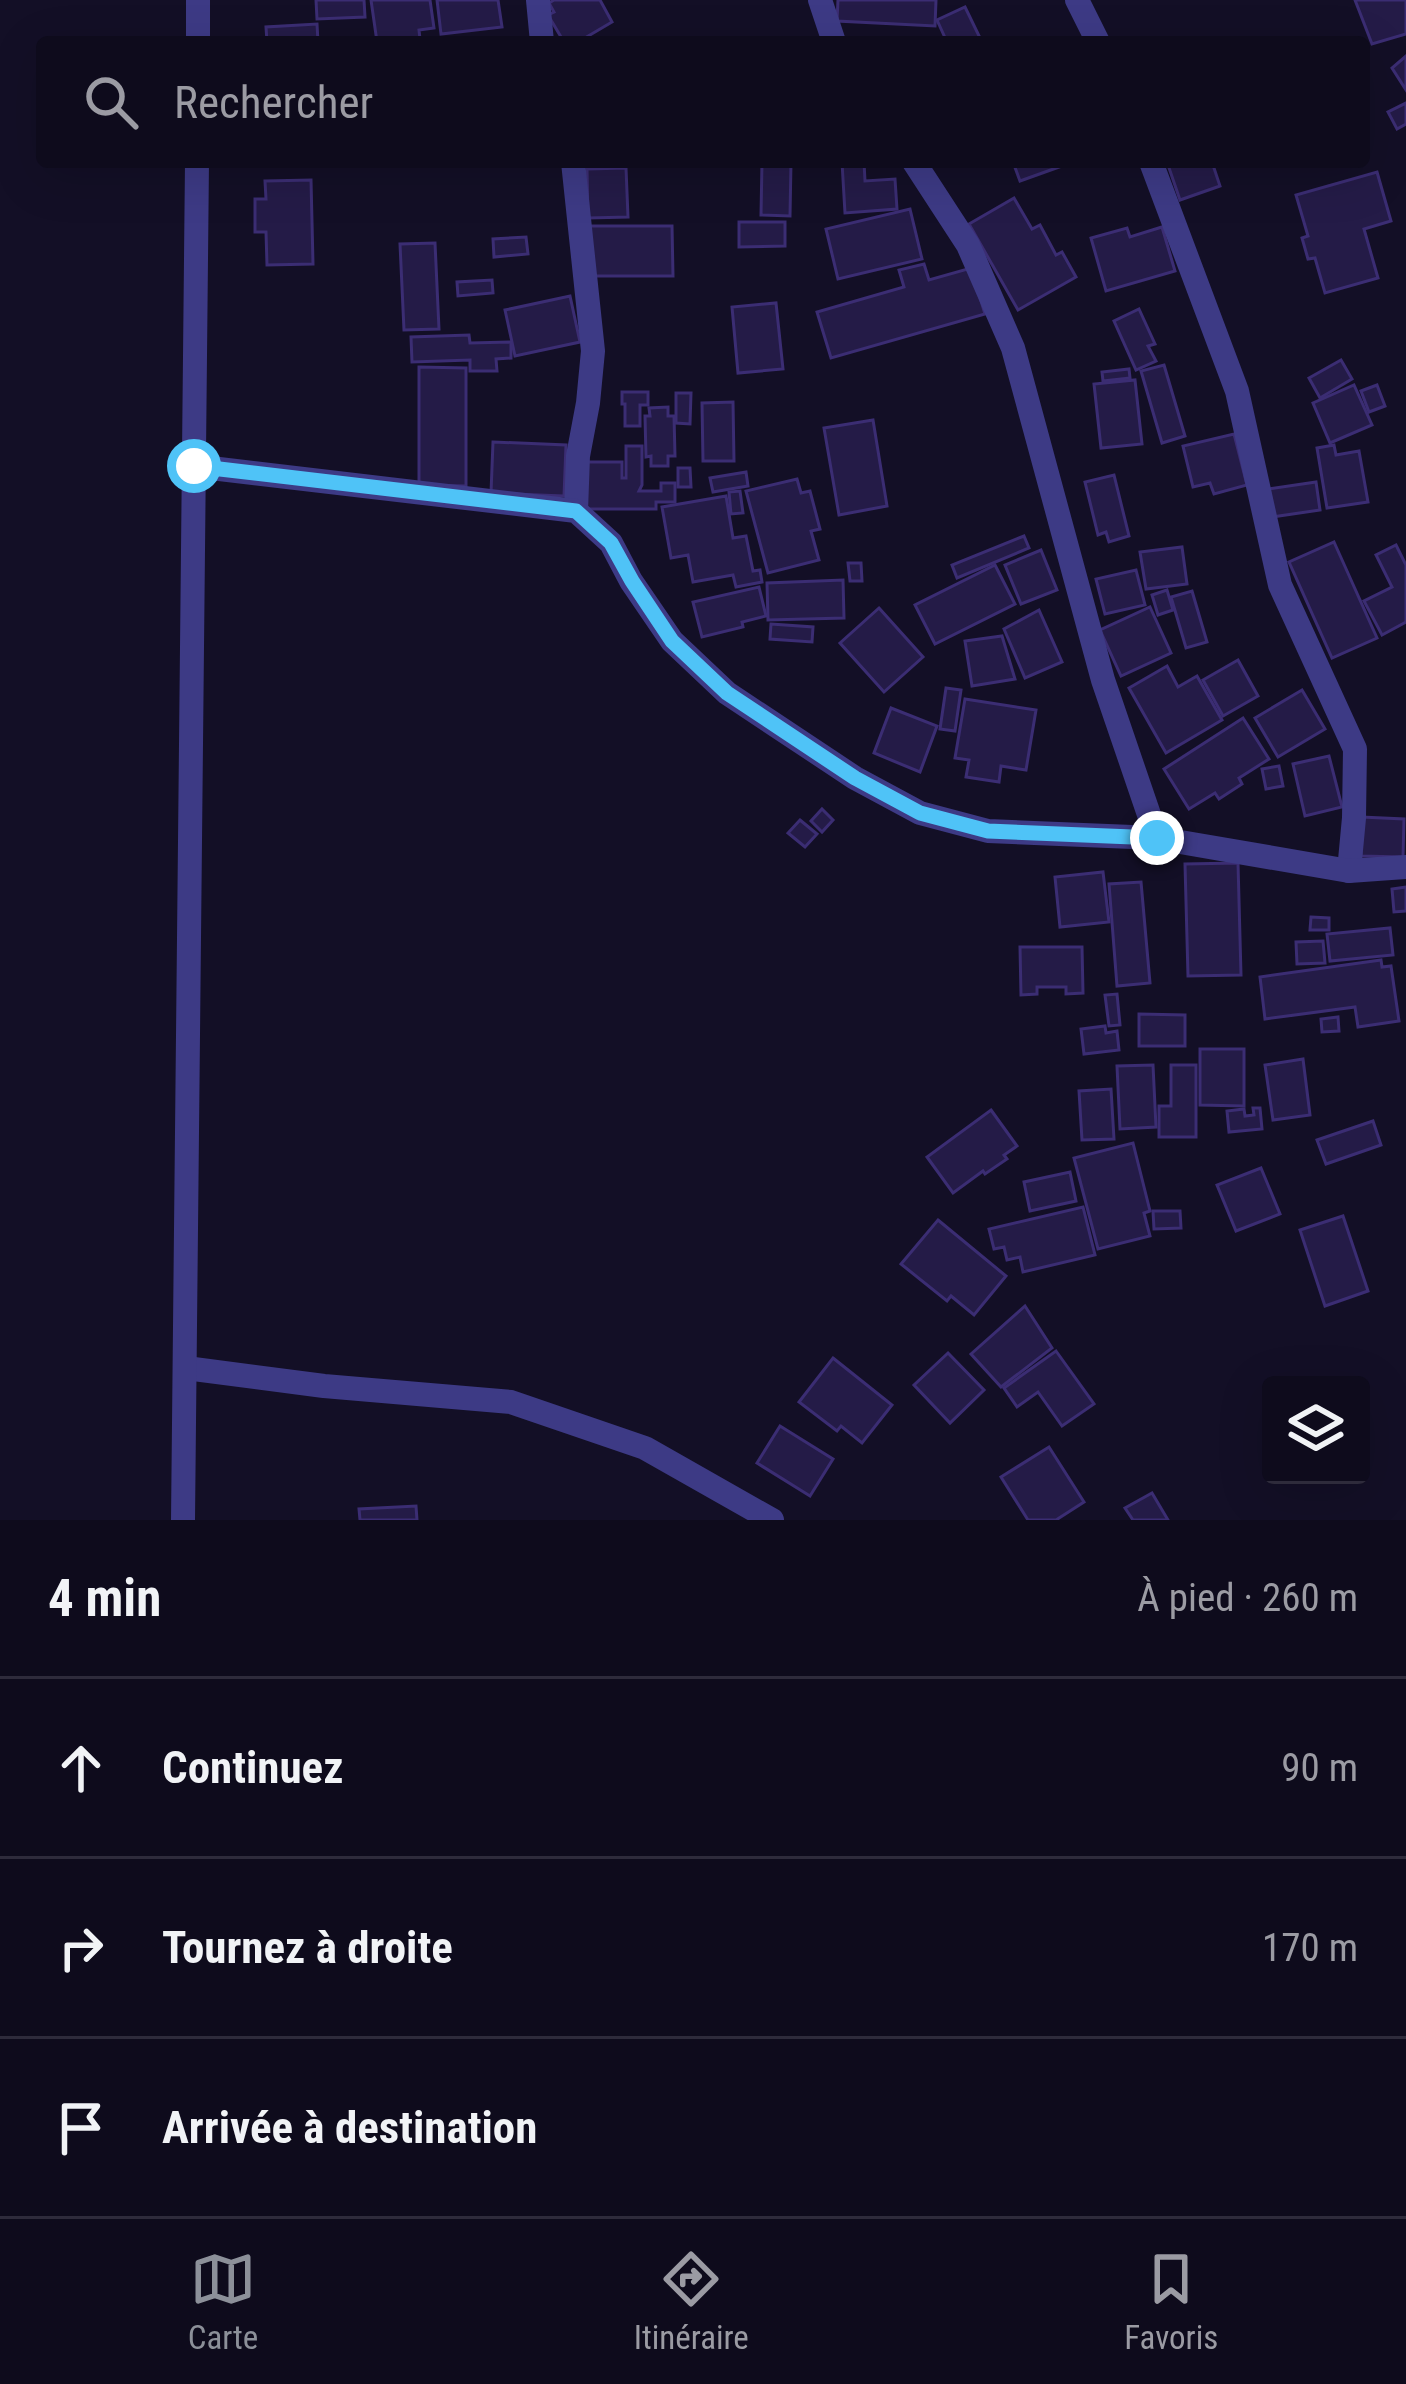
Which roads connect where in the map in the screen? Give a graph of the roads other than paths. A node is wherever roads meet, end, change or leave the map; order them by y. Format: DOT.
graph roads {
  1 [pos="199,0"];
  2 [pos="538,0"];
  3 [pos="820,0"];
  4 [pos="1077,0"];
  5 [pos="198,36"];
  6 [pos="541,36"];
  7 [pos="832,36"];
  8 [pos="1095,36"];
  9 [pos="197,168"];
  10 [pos="574,168"];
  11 [pos="918,168"];
  12 [pos="1153,168"];
  13 [pos="194,466"];
  14 [pos="576,511"];
  15 [pos="1157,838"];
  16 [pos="1406,867"];
  17 [pos="1349,871"];
  18 [pos="186,1368"];
  19 [pos="183,1520"];
  20 [pos="772,1520"];
  1 -- 5 [label="street"];
  2 -- 6 [label="street"];
  3 -- 7 [label="street"];
  4 -- 8 [label="street"];
  9 -- 13 [label="street"];
  10 -- 14 [label="street"];
  11 -- 15 [label="street"];
  12 -- 17 [label="street"];
  13 -- 14 [label="street"];
  13 -- 18 [label="street"];
  14 -- 15 [label="street"];
  15 -- 17 [label="street"];
  16 -- 17 [label="street"];
  18 -- 19 [label="street"];
  18 -- 20 [label="street"];
}
